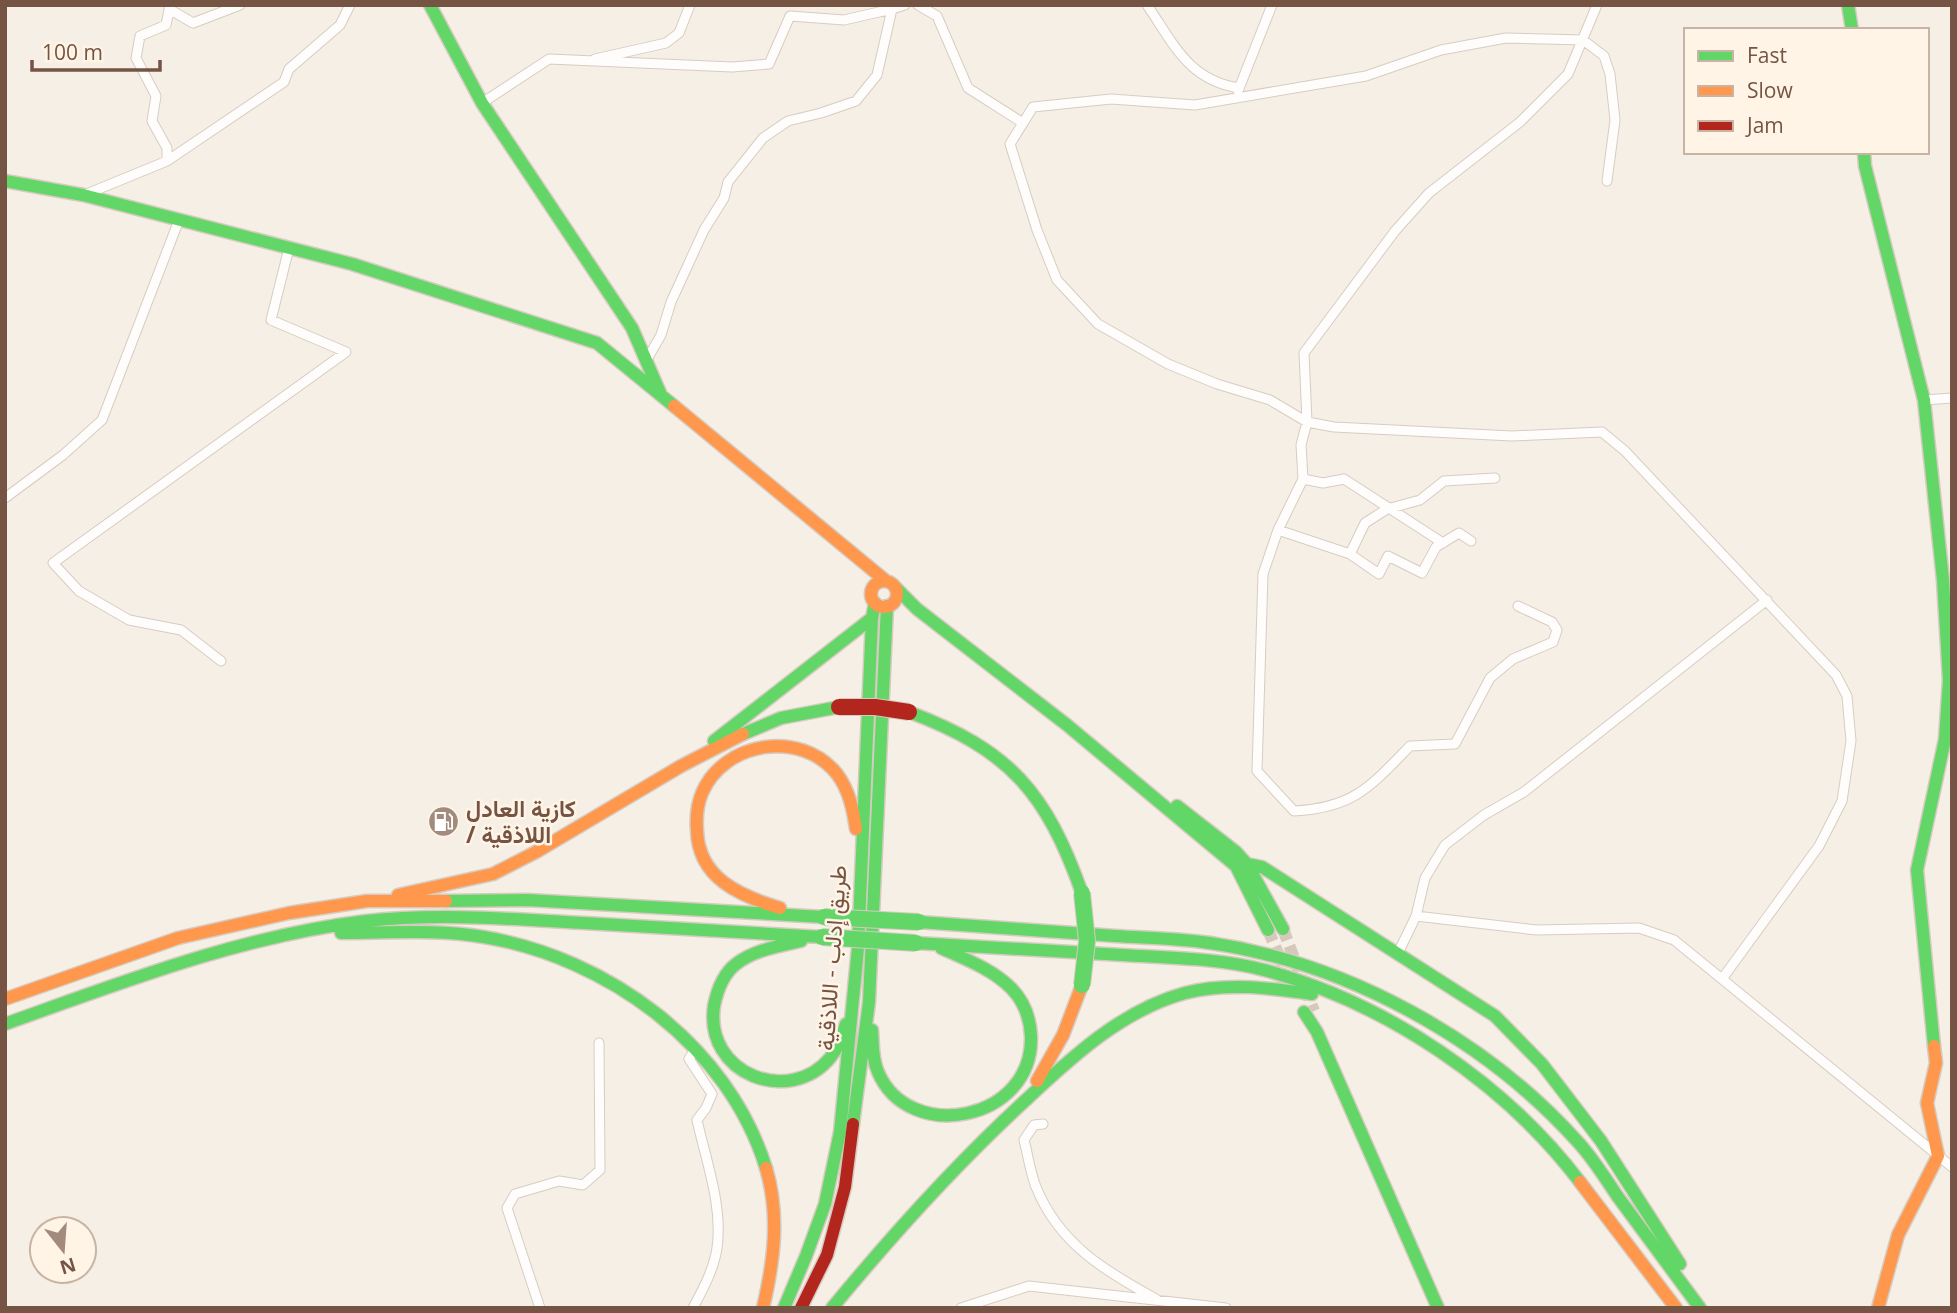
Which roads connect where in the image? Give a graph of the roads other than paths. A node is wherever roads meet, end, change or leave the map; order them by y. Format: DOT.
graph roads {
  1 [pos="240,5"];
  2 [pos="350,5"];
  3 [pos="430,5"];
  4 [pos="690,5"];
  5 [pos="791,5"];
  6 [pos="905,5"];
  7 [pos="918,5"];
  8 [pos="1147,5"];
  9 [pos="1272,5"];
  10 [pos="1597,5"];
  11 [pos="1849,5"];
  12 [pos="169,7"];
  13 [pos="892,9"];
  14 [pos="790,16"];
  15 [pos="1852,28"];
  16 [pos="1583,40"];
  17 [pos="586,61"];
  18 [pos="1239,88"];
  19 [pos="1234,99"];
  20 [pos="482,103"];
  21 [pos="1023,123"];
  22 [pos="1864,154"];
  23 [pos="167,161"];
  24 [pos="5,181"];
  25 [pos="1607,181"];
  26 [pos="83,195"];
  27 [pos="179,220"];
  28 [pos="289,248"];
  29 [pos="646,360"];
  30 [pos="661,395"];
  31 [pos="1952,398"];
  32 [pos="1924,400"];
  33 [pos="1307,422"];
  34 [pos="1495,478"];
  35 [pos="1303,479"];
  36 [pos="5,498"];
  37 [pos="1387,509"];
  38 [pos="1278,530"];
  39 [pos="1471,541"];
  40 [pos="1443,543"];
  41 [pos="1350,554"];
  42 [pos="883,598"];
  43 [pos="1767,600"];
  44 [pos="1518,606"];
  45 [pos="221,661"];
  46 [pos="681,766"];
  47 [pos="1241,865"];
  48 [pos="861,889"];
  49 [pos="367,901"];
  50 [pos="1416,916"];
  51 [pos="824,917"];
  52 [pos="1276,930"];
  53 [pos="293,933"];
  54 [pos="822,937"];
  55 [pos="924,943"];
  56 [pos="1398,953"];
  57 [pos="1723,979"];
  58 [pos="1338,998"];
  59 [pos="5,999"];
  60 [pos="862,1002"];
  61 [pos="1309,1011"];
  62 [pos="5,1024"];
  63 [pos="599,1043"];
  64 [pos="696,1048"];
  65 [pos="1043,1124"];
  66 [pos="995,1127"];
  67 [pos="1938,1156"];
  68 [pos="1952,1167"];
  69 [pos="1159,1301"];
  70 [pos="540,1308"];
  71 [pos="693,1308"];
  72 [pos="763,1308"];
  73 [pos="784,1308"];
  74 [pos="801,1308"];
  75 [pos="832,1308"];
  76 [pos="961,1308"];
  77 [pos="1226,1308"];
  78 [pos="1438,1308"];
  79 [pos="1676,1308"];
  80 [pos="1700,1308"];
  81 [pos="1707,1308"];
  82 [pos="1878,1308"];
  1 -- 12 [label="street"];
  2 -- 23 [label="street"];
  3 -- 20 [label="main road"];
  4 -- 17 [label="street"];
  5 -- 14 [label="street"];
  6 -- 13 [label="street"];
  7 -- 21 [label="street"];
  8 -- 18 [label="street"];
  9 -- 18 [label="street"];
  10 -- 16 [label="street"];
  11 -- 15 [label="main road"];
  12 -- 23 [label="street"];
  13 -- 14 [label="street"];
  13 -- 29 [label="street"];
  14 -- 17 [label="street"];
  16 -- 19 [label="street"];
  16 -- 25 [label="street"];
  16 -- 33 [label="street"];
  17 -- 20 [label="street"];
  18 -- 19 [label="street"];
  19 -- 21 [label="street"];
  20 -- 29 [label="main road"];
  21 -- 33 [label="street"];
  22 -- 32 [label="main road"];
  23 -- 26 [label="street"];
  24 -- 26 [label="main road"];
  26 -- 27 [label="main road"];
  27 -- 28 [label="main road"];
  27 -- 36 [label="street"];
  28 -- 30 [label="main road"];
  28 -- 45 [label="street"];
  29 -- 30 [label="main road"];
  30 -- 42 [label="main road"];
  31 -- 32 [label="street"];
  32 -- 67 [label="main road"];
  33 -- 35 [label="street"];
  33 -- 43 [label="street"];
  34 -- 37 [label="street"];
  35 -- 37 [label="street"];
  35 -- 38 [label="street"];
  37 -- 40 [label="street"];
  37 -- 41 [label="street"];
  38 -- 41 [label="street"];
  38 -- 44 [label="street"];
  39 -- 40 [label="street"];
  40 -- 41 [label="street"];
  42 -- 46 [label="main road"];
  42 -- 47 [label="main road"];
  42 -- 48 [label="main road, طريق إدلب - اللاذقية"];
  42 -- 60 [label="main road, طريق إدلب - اللاذقية"];
  43 -- 50 [label="street"];
  43 -- 57 [label="street"];
  46 -- 49 [label="main road"];
  46 -- 66 [label="main road, bridge"];
  47 -- 52 [label="main road"];
  47 -- 56 [label="main road"];
  48 -- 51 [label="main road"];
  48 -- 60 [label="main road, طريق إدلب - اللاذقية"];
  49 -- 51 [label="main road"];
  49 -- 59 [label="main road"];
  50 -- 56 [label="street"];
  50 -- 57 [label="street"];
  51 -- 80 [label="main road, bridge"];
  53 -- 54 [label="main road"];
  53 -- 62 [label="main road"];
  53 -- 64 [label="main road"];
  54 -- 55 [label="main road, bridge"];
  54 -- 60 [label="main road"];
  55 -- 58 [label="main road"];
  55 -- 60 [label="main road"];
  56 -- 81 [label="main road"];
  57 -- 67 [label="street"];
  58 -- 66 [label="main road"];
  58 -- 79 [label="main road"];
  60 -- 73 [label="main road, طريق إدلب - اللاذقية"];
  60 -- 74 [label="main road, طريق إدلب - اللاذقية"];
  61 -- 78 [label="main road"];
  63 -- 70 [label="street"];
  64 -- 71 [label="street"];
  64 -- 72 [label="main road"];
  65 -- 69 [label="street"];
  66 -- 75 [label="main road"];
  67 -- 68 [label="street"];
  67 -- 82 [label="main road"];
  69 -- 76 [label="street"];
  69 -- 77 [label="street"];
}
